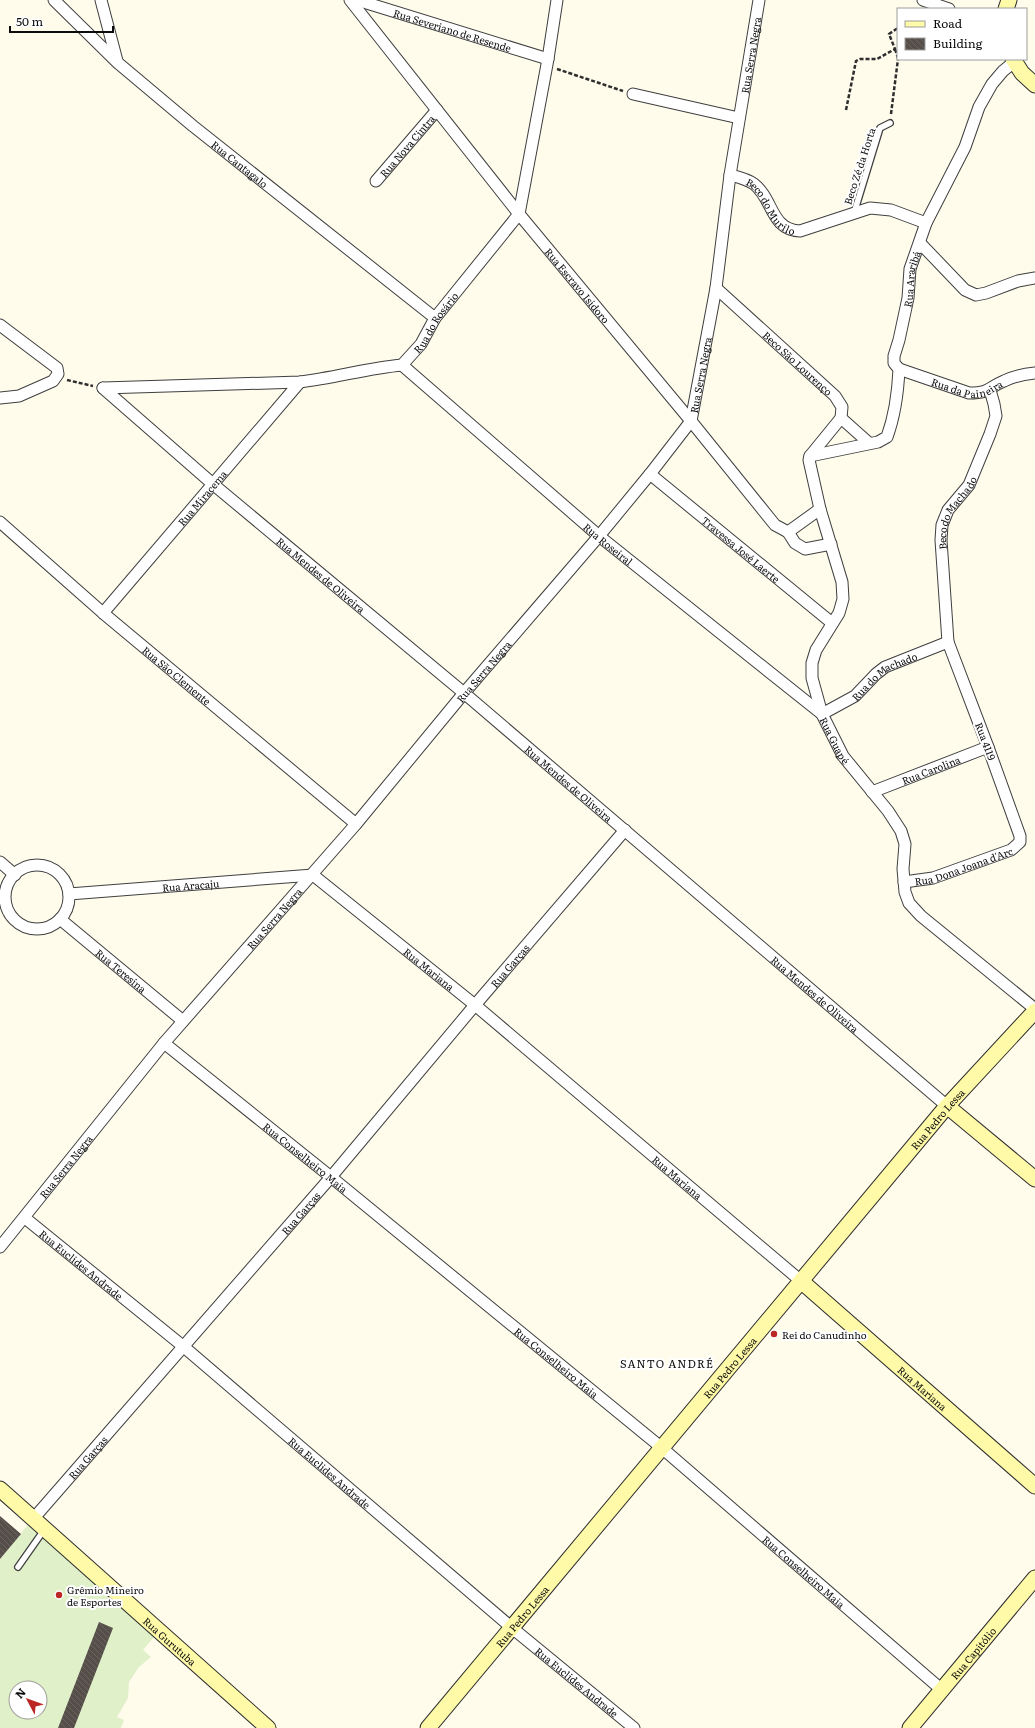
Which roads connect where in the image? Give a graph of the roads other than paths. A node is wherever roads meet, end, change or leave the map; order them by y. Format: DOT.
graph roads {
  1 [pos="54,0"];
  2 [pos="101,0"];
  3 [pos="350,0"];
  4 [pos="357,0"];
  5 [pos="556,0"];
  6 [pos="759,0"];
  7 [pos="923,0"];
  8 [pos="946,8"];
  9 [pos="1013,61"];
  10 [pos="118,63"];
  11 [pos="547,63"];
  12 [pos="1035,85"];
  13 [pos="633,94"];
  14 [pos="437,110"];
  15 [pos="739,118"];
  16 [pos="890,123"];
  17 [pos="730,175"];
  18 [pos="376,181"];
  19 [pos="854,213"];
  20 [pos="519,214"];
  21 [pos="926,223"];
  22 [pos="920,243"];
  23 [pos="1035,278"];
  24 [pos="716,288"];
  25 [pos="435,318"];
  26 [pos="0,325"];
  27 [pos="402,365"];
  28 [pos="899,369"];
  29 [pos="1035,373"];
  30 [pos="300,382"];
  31 [pos="990,390"];
  32 [pos="0,398"];
  33 [pos="841,418"];
  34 [pos="691,421"];
  35 [pos="868,443"];
  36 [pos="810,456"];
  37 [pos="650,474"];
  38 [pos="214,485"];
  39 [pos="820,509"];
  40 [pos="0,522"];
  41 [pos="788,532"];
  42 [pos="600,536"];
  43 [pos="831,544"];
  44 [pos="104,612"];
  45 [pos="832,623"];
  46 [pos="948,642"];
  47 [pos="464,693"];
  48 [pos="822,714"];
  49 [pos="988,747"];
  50 [pos="872,792"];
  51 [pos="356,824"];
  52 [pos="625,830"];
  53 [pos="1020,842"];
  54 [pos="0,862"];
  55 [pos="15,875"];
  56 [pos="313,875"];
  57 [pos="904,882"];
  58 [pos="69,894"];
  59 [pos="3,906"];
  60 [pos="60,919"];
  61 [pos="475,1005"];
  62 [pos="1035,1010"];
  63 [pos="183,1021"];
  64 [pos="164,1043"];
  65 [pos="947,1106"];
  66 [pos="331,1177"];
  67 [pos="1035,1179"];
  68 [pos="25,1218"];
  69 [pos="0,1246"];
  70 [pos="801,1281"];
  71 [pos="184,1347"];
  72 [pos="662,1448"];
  73 [pos="1035,1486"];
  74 [pos="0,1489"];
  75 [pos="40,1523"];
  76 [pos="18,1567"];
  77 [pos="1035,1578"];
  78 [pos="511,1627"];
  79 [pos="942,1690"];
  80 [pos="260,1726"];
  81 [pos="428,1728"];
  82 [pos="634,1728"];
  83 [pos="910,1728"];
  1 -- 10 [label="street, Rua Cantagalo"];
  2 -- 10 [label="street"];
  3 -- 14 [label="street, Rua Escravo Isidoro"];
  4 -- 11 [label="street, Rua Severiano de Resende"];
  5 -- 11 [label="street, Rua do Rosário"];
  6 -- 15 [label="street, Rua Serra Negra"];
  7 -- 8 [label="street"];
  9 -- 12 [label="street"];
  9 -- 21 [label="street, Rua Araribá"];
  10 -- 25 [label="street, Rua Cantagalo"];
  11 -- 20 [label="street, Rua do Rosário"];
  13 -- 15 [label="street"];
  14 -- 18 [label="street, Rua Nova Cintra"];
  14 -- 20 [label="street, Rua Escravo Isidoro"];
  15 -- 17 [label="street, Rua Serra Negra"];
  16 -- 19 [label="lane, Beco Zé da Horta"];
  17 -- 19 [label="street, Beco do Murilo"];
  17 -- 24 [label="street, Rua Serra Negra"];
  19 -- 21 [label="street, Beco do Murilo"];
  20 -- 25 [label="street, Rua do Rosário"];
  20 -- 34 [label="street, Rua Escravo Isidoro"];
  21 -- 22 [label="street, Rua Araribá"];
  22 -- 23 [label="street"];
  22 -- 28 [label="street, Rua Araribá"];
  24 -- 33 [label="street, Beco São Lourenço"];
  24 -- 34 [label="street, Rua Serra Negra"];
  25 -- 27 [label="street, Rua do Rosário"];
  26 -- 32 [label="street"];
  27 -- 30 [label="street"];
  27 -- 42 [label="street, Rua Roseiral"];
  28 -- 31 [label="street, Rua da Paineira"];
  28 -- 35 [label="street, Rua Araribá"];
  29 -- 31 [label="street, Rua da Paineira"];
  30 -- 38 [label="street, Rua Miracema"];
  30 -- 38 [label="street, Rua Mendes de Oliveira"];
  31 -- 46 [label="street, Beco do Machado"];
  33 -- 35 [label="street"];
  33 -- 36 [label="street"];
  34 -- 37 [label="street, Rua Serra Negra"];
  34 -- 41 [label="street, Rua Escravo Isidoro"];
  35 -- 36 [label="street, Rua Araribá"];
  36 -- 39 [label="street, Rua Guapé"];
  37 -- 42 [label="street, Rua Serra Negra"];
  37 -- 45 [label="street, Travessa José Laerte"];
  38 -- 44 [label="street, Rua Miracema"];
  38 -- 47 [label="street, Rua Mendes de Oliveira"];
  39 -- 41 [label="street"];
  39 -- 43 [label="street, Rua Guapé"];
  40 -- 44 [label="street, Rua São Clemente"];
  41 -- 43 [label="street, Rua Escravo Isidoro"];
  42 -- 47 [label="street, Rua Serra Negra"];
  42 -- 48 [label="street, Rua Roseiral"];
  43 -- 45 [label="street, Rua Guapé"];
  44 -- 51 [label="street, Rua São Clemente"];
  45 -- 48 [label="street, Rua Guapé"];
  46 -- 48 [label="street, Rua do Machado"];
  46 -- 49 [label="street, Rua 4119"];
  47 -- 51 [label="street, Rua Serra Negra"];
  47 -- 52 [label="street, Rua Mendes de Oliveira"];
  48 -- 50 [label="street, Rua Guapé"];
  49 -- 50 [label="street, Rua Carolina"];
  49 -- 53 [label="street, Rua 4119"];
  50 -- 57 [label="street, Rua Guapé"];
  51 -- 56 [label="street, Rua Serra Negra"];
  52 -- 61 [label="street, Rua Garças"];
  52 -- 65 [label="street, Rua Mendes de Oliveira"];
  53 -- 57 [label="street, Rua Dona Joana d'Arc"];
  54 -- 55 [label="street"];
  55 -- 58 [label="street"];
  55 -- 59 [label="street"];
  56 -- 58 [label="street, Rua Aracaju"];
  56 -- 61 [label="street, Rua Mariana"];
  56 -- 63 [label="street, Rua Serra Negra"];
  57 -- 62 [label="street, Rua Guapé"];
  58 -- 60 [label="street"];
  59 -- 60 [label="street"];
  60 -- 63 [label="street, Rua Teresina"];
  61 -- 66 [label="street, Rua Garças"];
  61 -- 70 [label="street, Rua Mariana"];
  62 -- 65 [label="street, Rua Pedro Lessa"];
  63 -- 64 [label="street, Rua Serra Negra"];
  64 -- 66 [label="street, Rua Conselheiro Maia"];
  64 -- 68 [label="street, Rua Serra Negra"];
  65 -- 67 [label="street, Rua Mendes de Oliveira"];
  65 -- 70 [label="street, Rua Pedro Lessa"];
  66 -- 71 [label="street, Rua Garças"];
  66 -- 72 [label="street, Rua Conselheiro Maia"];
  68 -- 69 [label="street, Rua Serra Negra"];
  68 -- 71 [label="street, Rua Euclides Andrade"];
  70 -- 72 [label="street, Rua Pedro Lessa"];
  70 -- 73 [label="street, Rua Mariana"];
  71 -- 75 [label="street, Rua Garças"];
  71 -- 78 [label="street, Rua Euclides Andrade"];
  72 -- 78 [label="street, Rua Pedro Lessa"];
  72 -- 79 [label="street, Rua Conselheiro Maia"];
  74 -- 75 [label="street, Rua Gurutuba"];
  75 -- 76 [label="lane"];
  75 -- 80 [label="street, Rua Gurutuba"];
  77 -- 79 [label="street, Rua Capitólio"];
  78 -- 81 [label="street, Rua Pedro Lessa"];
  78 -- 82 [label="street, Rua Euclides Andrade"];
  79 -- 83 [label="street, Rua Capitólio"];
}
